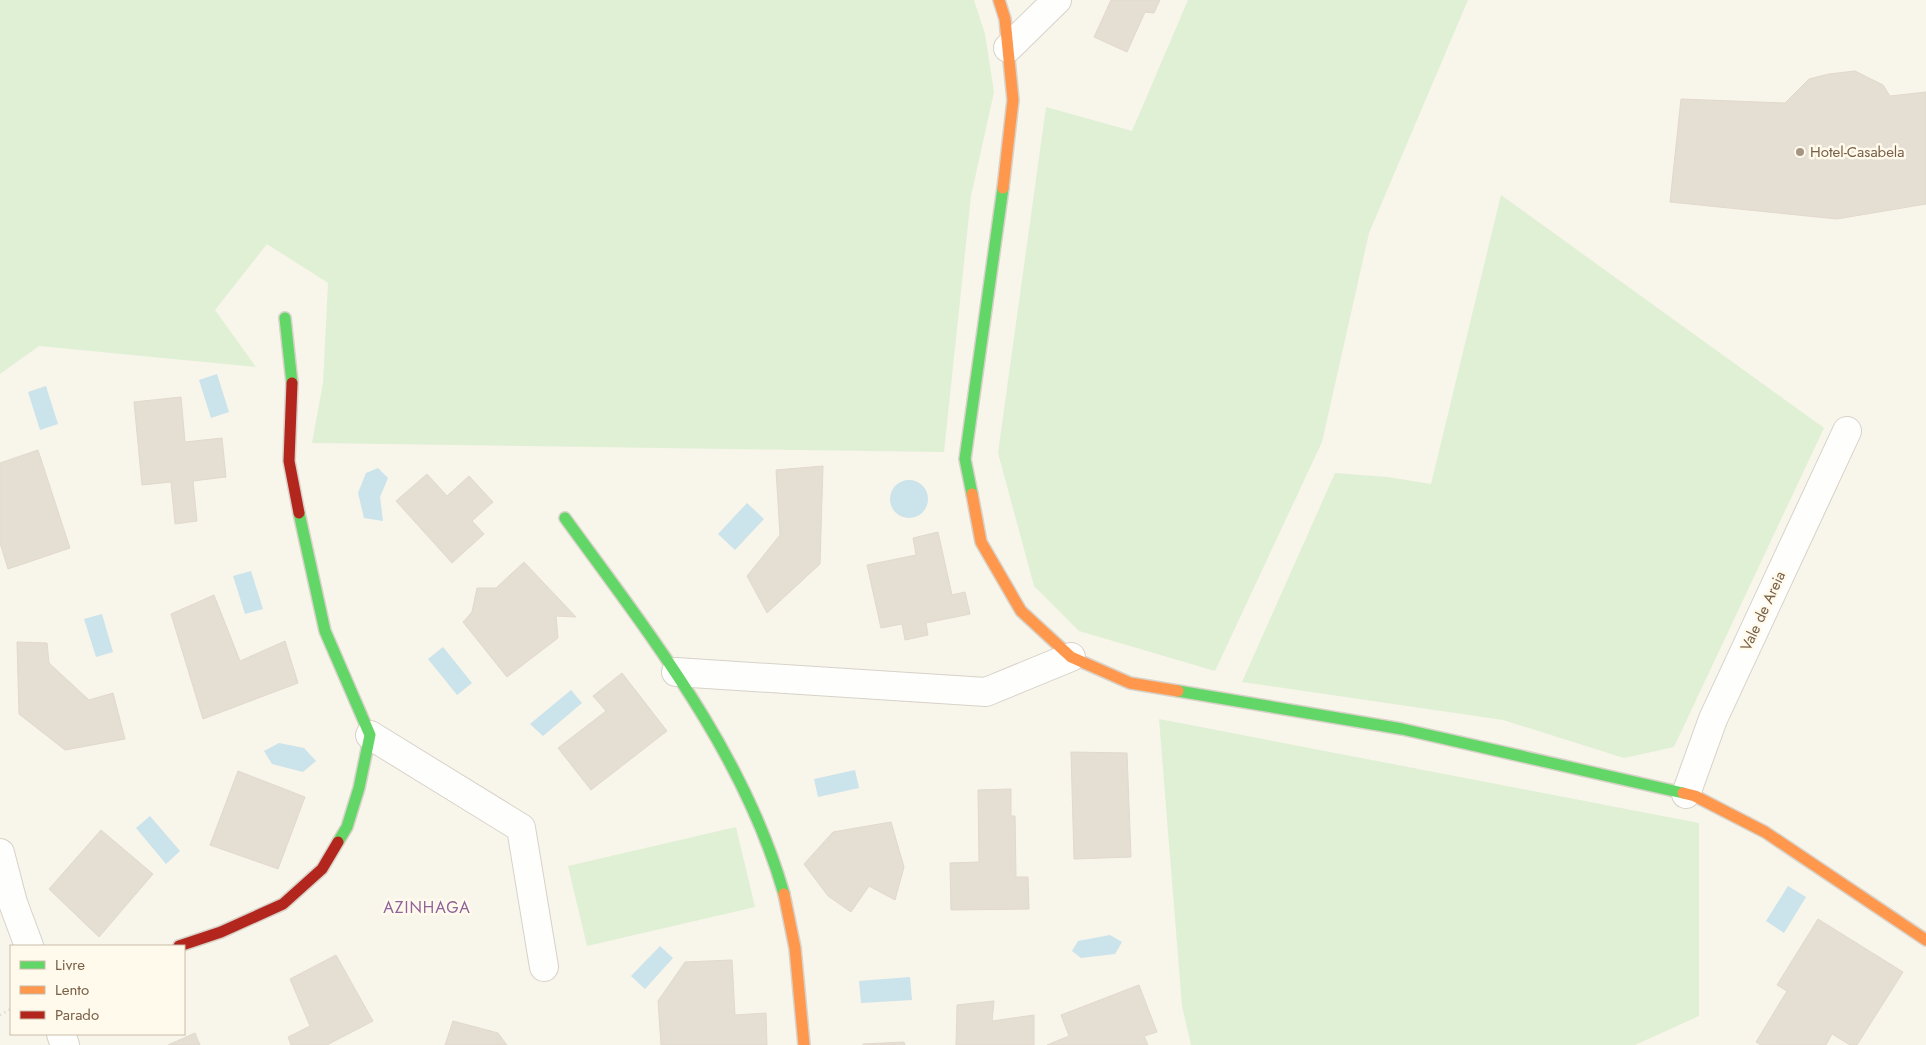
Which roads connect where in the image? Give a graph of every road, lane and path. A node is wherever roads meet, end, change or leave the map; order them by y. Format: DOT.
graph roads {
  1 [pos="999,0"];
  2 [pos="1056,0"];
  3 [pos="1008,48"];
  4 [pos="285,318"];
  5 [pos="1847,431"];
  6 [pos="565,518"];
  7 [pos="1071,657"];
  8 [pos="676,672"];
  9 [pos="370,735"];
  10 [pos="1686,794"];
  11 [pos="0,853"];
  12 [pos="1926,940"];
  13 [pos="29,945"];
  14 [pos="182,945"];
  15 [pos="544,967"];
  16 [pos="804,1045"];
  1 -- 3 [label="street"];
  2 -- 3 [label="street"];
  3 -- 7 [label="street"];
  4 -- 9 [label="street"];
  5 -- 10 [label="street, Vale de Areia"];
  6 -- 8 [label="street"];
  7 -- 8 [label="street"];
  7 -- 10 [label="street"];
  8 -- 16 [label="street"];
  9 -- 14 [label="street"];
  9 -- 15 [label="street"];
  10 -- 12 [label="street"];
  11 -- 13 [label="street"];
}
